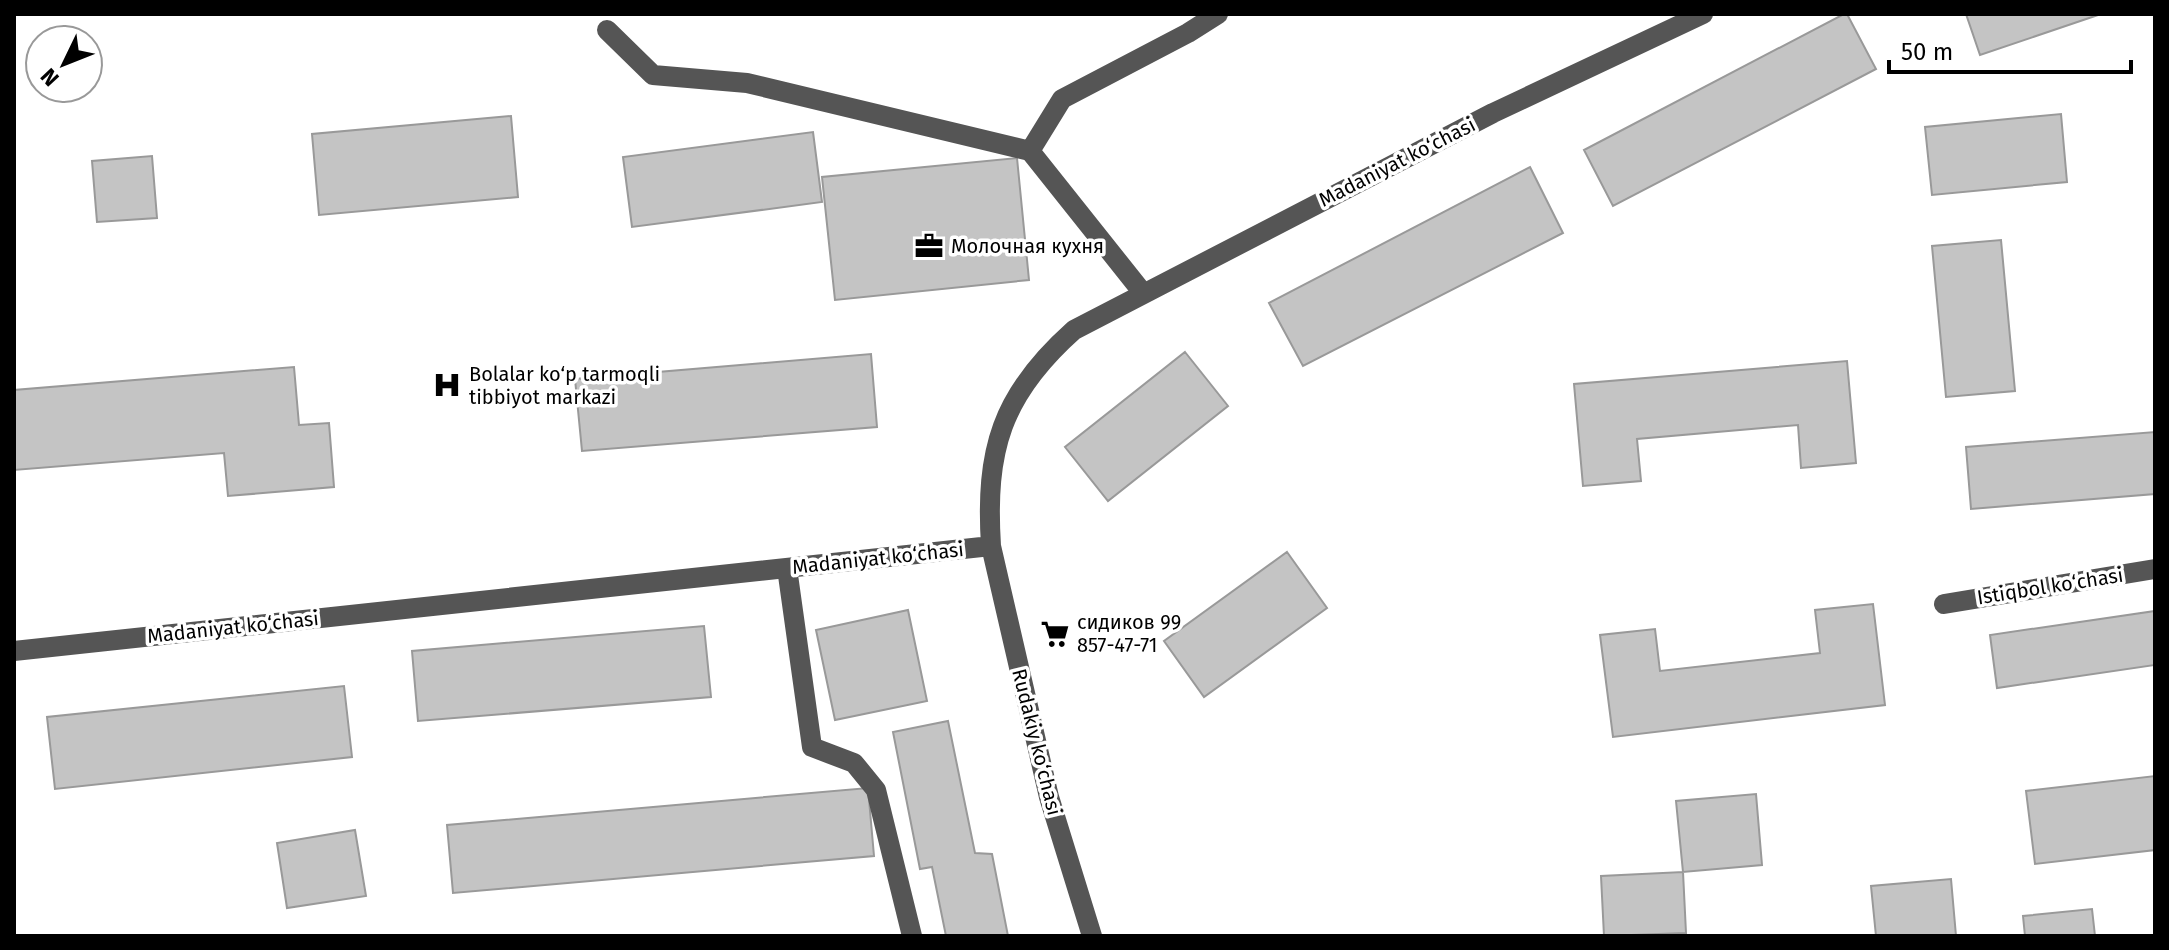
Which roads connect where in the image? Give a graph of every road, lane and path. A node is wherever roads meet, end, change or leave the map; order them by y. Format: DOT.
graph roads {
  1 [pos="1218,14"];
  2 [pos="1703,14"];
  3 [pos="607,30"];
  4 [pos="1030,151"];
  5 [pos="1143,293"];
  6 [pos="991,546"];
  7 [pos="787,568"];
  8 [pos="2155,569"];
  9 [pos="1944,604"];
  10 [pos="14,651"];
  11 [pos="912,936"];
  12 [pos="1092,936"];
  1 -- 4 [label="street"];
  2 -- 5 [label="street, Madaniyat ko‘chasi"];
  3 -- 4 [label="street"];
  4 -- 5 [label="street"];
  5 -- 6 [label="street, Madaniyat ko‘chasi"];
  6 -- 7 [label="street, Madaniyat ko‘chasi"];
  6 -- 12 [label="street, Rudakiy ko‘chasi"];
  7 -- 10 [label="street, Madaniyat ko‘chasi"];
  7 -- 11 [label="street"];
  8 -- 9 [label="street, Istiqbol ko‘chasi"];
}
